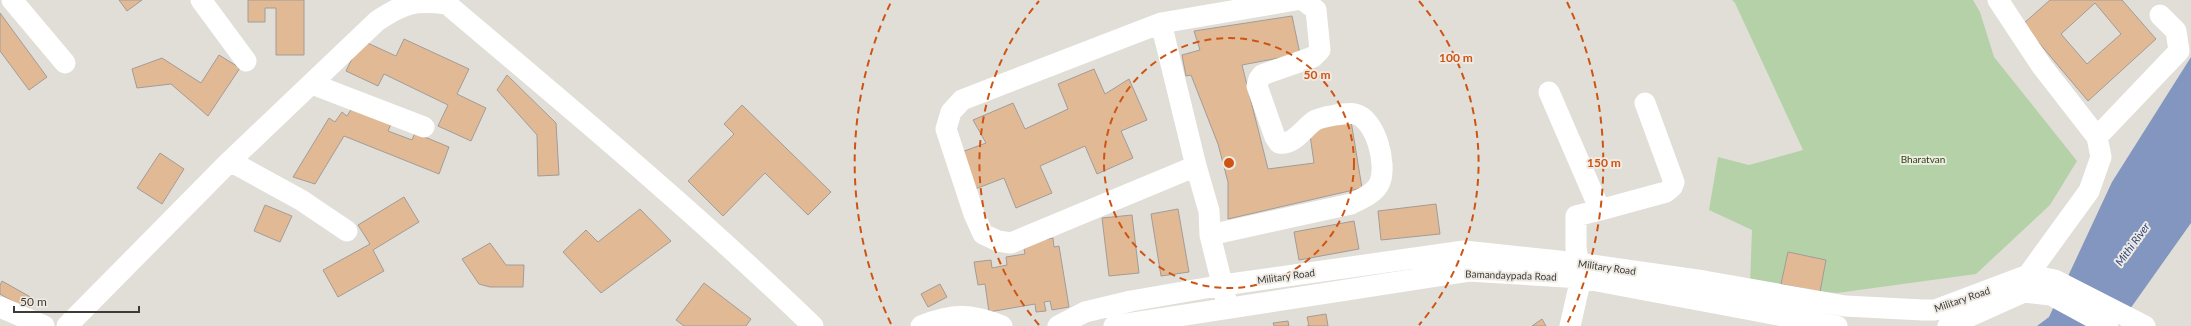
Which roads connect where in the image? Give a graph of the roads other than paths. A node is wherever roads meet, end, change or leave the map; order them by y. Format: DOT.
graph roads {
  1 [pos="12,0"];
  2 [pos="201,0"];
  3 [pos="1296,0"];
  4 [pos="1303,0"];
  5 [pos="1998,0"];
  6 [pos="401,3"];
  7 [pos="2160,15"];
  8 [pos="1161,23"];
  9 [pos="246,61"];
  10 [pos="65,63"];
  11 [pos="312,84"];
  12 [pos="1549,92"];
  13 [pos="1645,103"];
  14 [pos="424,127"];
  15 [pos="2097,137"];
  16 [pos="230,161"];
  17 [pos="1196,166"];
  18 [pos="1600,210"];
  19 [pos="347,231"];
  20 [pos="1210,235"];
  21 [pos="1580,271"];
  22 [pos="1290,276"];
  23 [pos="2026,284"];
  24 [pos="1223,285"];
  25 [pos="1673,286"];
  26 [pos="2053,288"];
  27 [pos="1294,298"];
  28 [pos="0,307"];
  29 [pos="1228,308"];
  30 [pos="1088,319"];
  31 [pos="44,326"];
  32 [pos="68,326"];
  33 [pos="813,326"];
  34 [pos="921,326"];
  35 [pos="1002,326"];
  36 [pos="1058,326"];
  37 [pos="1114,326"];
  38 [pos="1570,326"];
  39 [pos="1837,326"];
  40 [pos="1948,326"];
  41 [pos="2108,326"];
  42 [pos="2146,326"];
  1 -- 10 [label="street"];
  2 -- 9 [label="street"];
  3 -- 8 [label="street"];
  4 -- 20 [label="street"];
  5 -- 15 [label="street"];
  6 -- 11 [label="street"];
  6 -- 33 [label="street"];
  7 -- 15 [label="street"];
  8 -- 17 [label="street"];
  8 -- 17 [label="street"];
  11 -- 14 [label="street"];
  11 -- 16 [label="street"];
  12 -- 18 [label="street"];
  13 -- 18 [label="street"];
  15 -- 23 [label="street"];
  16 -- 19 [label="street"];
  16 -- 32 [label="street"];
  17 -- 20 [label="street"];
  18 -- 21 [label="street"];
  20 -- 24 [label="street"];
  21 -- 22 [label="street, Military Road"];
  21 -- 25 [label="street, Military Road"];
  21 -- 27 [label="street, Bamandaypada Road"];
  21 -- 38 [label="street"];
  22 -- 24 [label="street, Military Road"];
  22 -- 27 [label="street"];
  23 -- 25 [label="street, Military Road"];
  23 -- 26 [label="street"];
  23 -- 40 [label="street"];
  24 -- 29 [label="street"];
  24 -- 30 [label="street, Military Road"];
  25 -- 39 [label="street"];
  26 -- 41 [label="street"];
  26 -- 42 [label="street"];
  27 -- 29 [label="street, Bamandaypada Road"];
  28 -- 31 [label="street"];
  29 -- 37 [label="street, Bamandaypada Road"];
  30 -- 36 [label="street, Military Road"];
  34 -- 35 [label="street"];
}
